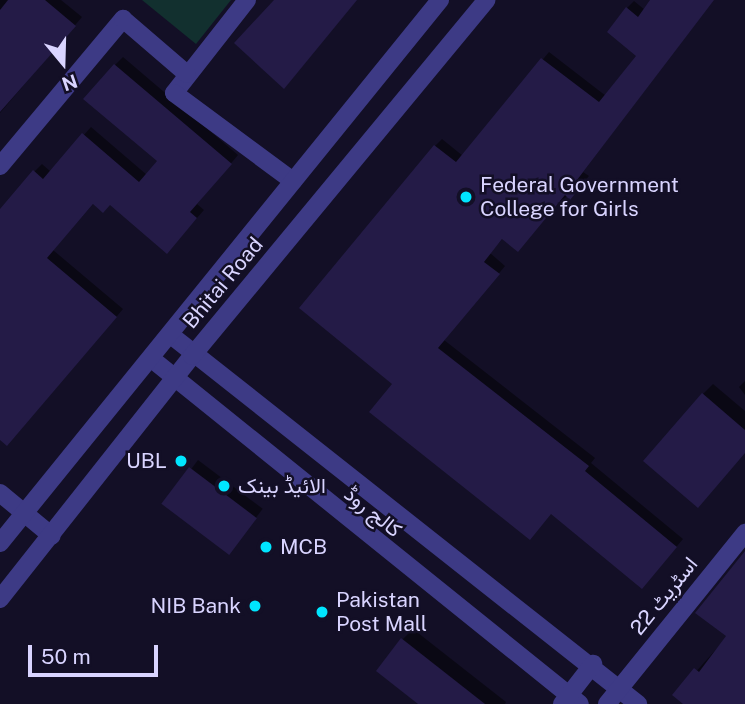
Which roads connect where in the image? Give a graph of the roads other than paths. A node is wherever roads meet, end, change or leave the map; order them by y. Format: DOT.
graph roads {
  1 [pos="247,0"];
  2 [pos="440,0"];
  3 [pos="486,0"];
  4 [pos="187,74"];
  5 [pos="0,166"];
  6 [pos="293,181"];
  7 [pos="172,337"];
  8 [pos="192,356"];
  9 [pos="153,360"];
  10 [pos="175,378"];
  11 [pos="0,494"];
  12 [pos="25,513"];
  13 [pos="745,533"];
  14 [pos="52,537"];
  15 [pos="0,543"];
  16 [pos="0,599"];
  17 [pos="593,664"];
  18 [pos="618,688"];
  19 [pos="570,701"];
  20 [pos="607,704"];
  21 [pos="638,704"];
  1 -- 4 [label="street"];
  2 -- 6 [label="street, Bhitai Road"];
  3 -- 8 [label="street, Bhitai Road"];
  4 -- 5 [label="street"];
  4 -- 6 [label="street"];
  6 -- 7 [label="street, Bhitai Road"];
  7 -- 8 [label="street, کالج روڈ"];
  7 -- 9 [label="street, Bhitai Road"];
  8 -- 10 [label="street, Bhitai Road"];
  8 -- 17 [label="street, کالج روڈ"];
  9 -- 10 [label="street, کالج روڈ"];
  9 -- 12 [label="street, Bhitai Road"];
  10 -- 14 [label="street, Bhitai Road"];
  10 -- 19 [label="street, کالج روڈ"];
  11 -- 12 [label="street"];
  12 -- 14 [label="street"];
  12 -- 15 [label="street, Bhitai Road"];
  13 -- 18 [label="street, اسٹریٹ 22"];
  14 -- 16 [label="street, Bhitai Road"];
  17 -- 18 [label="street, کالج روڈ"];
  17 -- 19 [label="street, کالج روڈ"];
  18 -- 20 [label="street"];
  18 -- 21 [label="street, کالج روڈ"];
}
